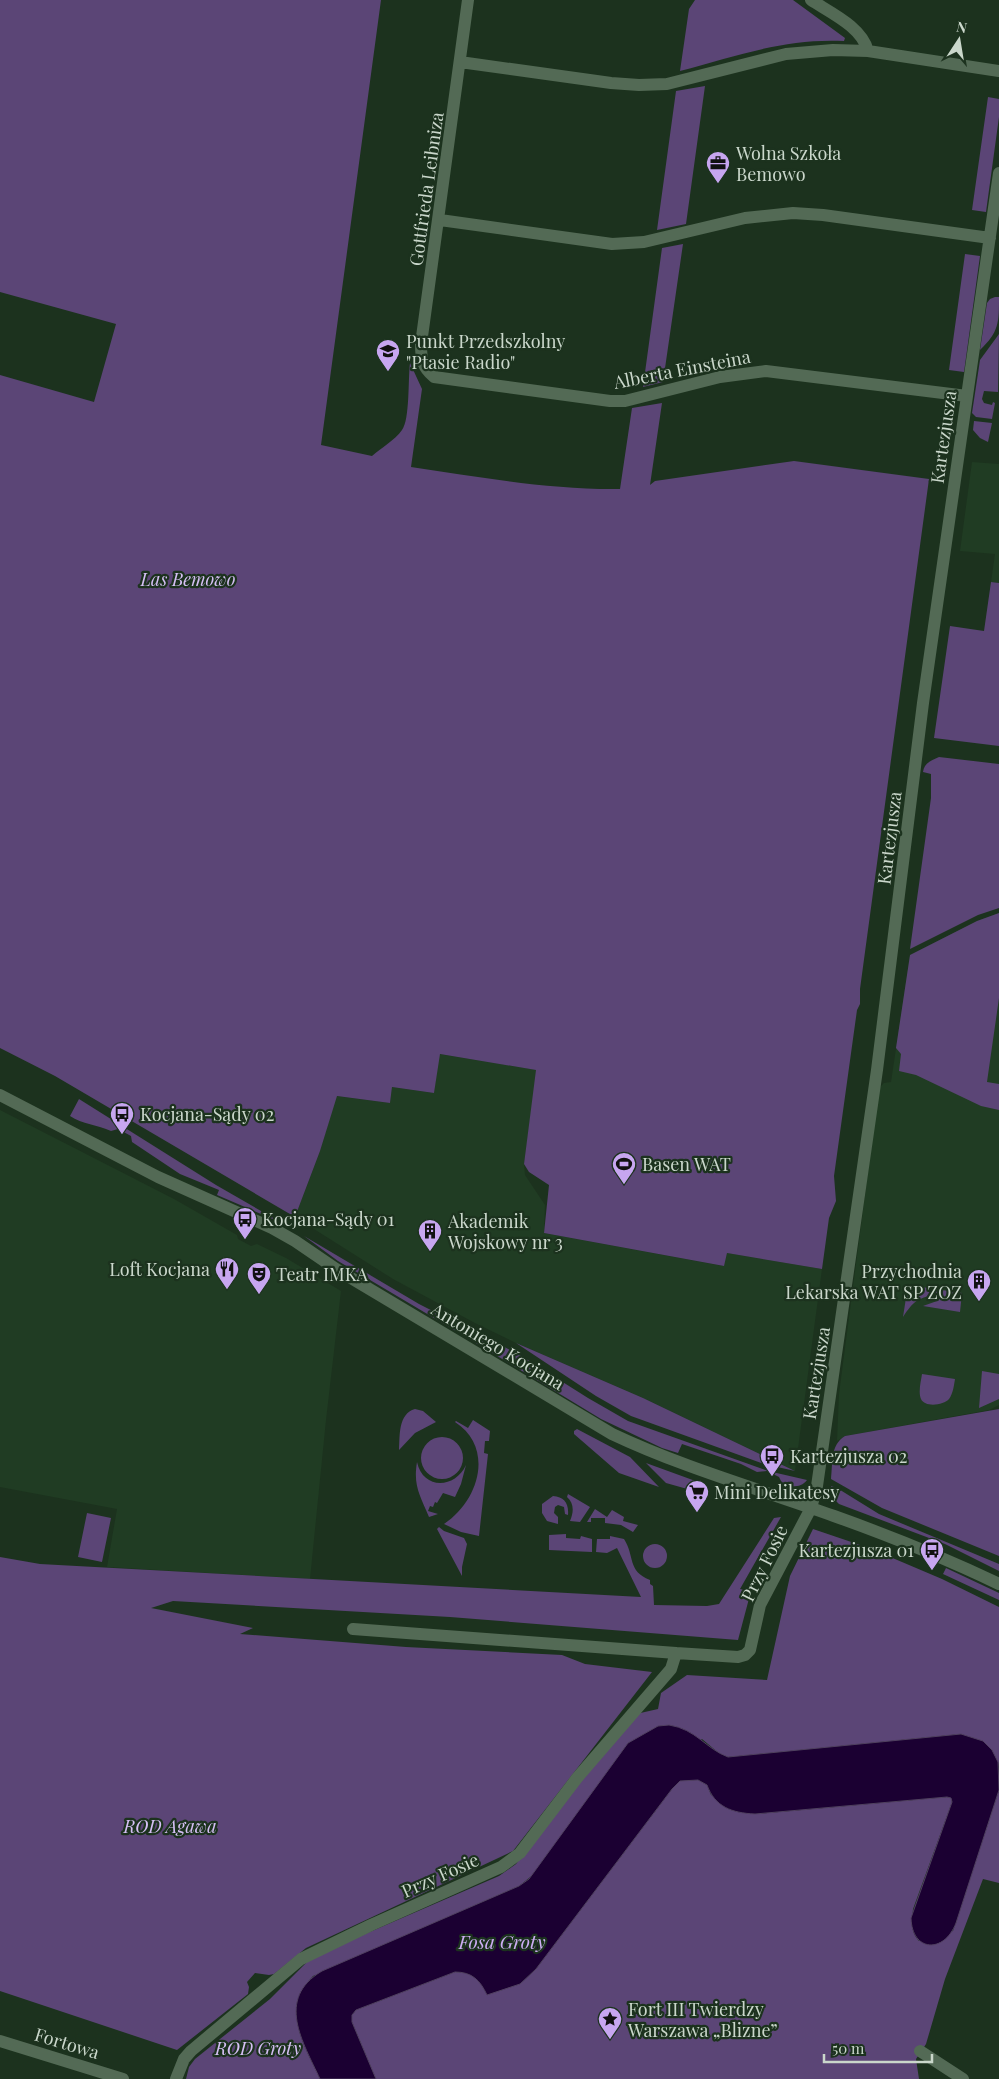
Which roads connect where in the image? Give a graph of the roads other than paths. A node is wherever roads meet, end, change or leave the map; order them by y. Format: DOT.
graph roads {
  1 [pos="468,0"];
  2 [pos="811,0"];
  3 [pos="868,51"];
  4 [pos="460,62"];
  5 [pos="999,71"];
  6 [pos="999,173"];
  7 [pos="440,220"];
  8 [pos="990,238"];
  9 [pos="434,377"];
  10 [pos="967,396"];
  11 [pos="0,1095"];
  12 [pos="810,1508"];
  13 [pos="999,1584"];
  14 [pos="353,1629"];
  15 [pos="676,1653"];
  16 [pos="0,2041"];
  17 [pos="920,2051"];
  18 [pos="123,2079"];
  19 [pos="176,2079"];
  20 [pos="963,2079"];
  1 -- 4 [label="street, Gottfrieda Leibniza"];
  2 -- 3 [label="street"];
  3 -- 4 [label="street"];
  3 -- 5 [label="street"];
  4 -- 7 [label="street, Gottfrieda Leibniza"];
  6 -- 8 [label="street, Kartezjusza"];
  7 -- 8 [label="street"];
  7 -- 9 [label="street, Gottfrieda Leibniza"];
  8 -- 10 [label="street, Kartezjusza"];
  9 -- 10 [label="street, Alberta Einsteina"];
  10 -- 12 [label="street, Kartezjusza"];
  11 -- 12 [label="street, Antoniego Kocjana"];
  12 -- 13 [label="street, Antoniego Kocjana"];
  12 -- 15 [label="street, Przy Fosie"];
  14 -- 15 [label="street, Przy Fosie"];
  15 -- 19 [label="street, Przy Fosie"];
  16 -- 18 [label="street, Fortowa"];
  17 -- 20 [label="street"];
}
